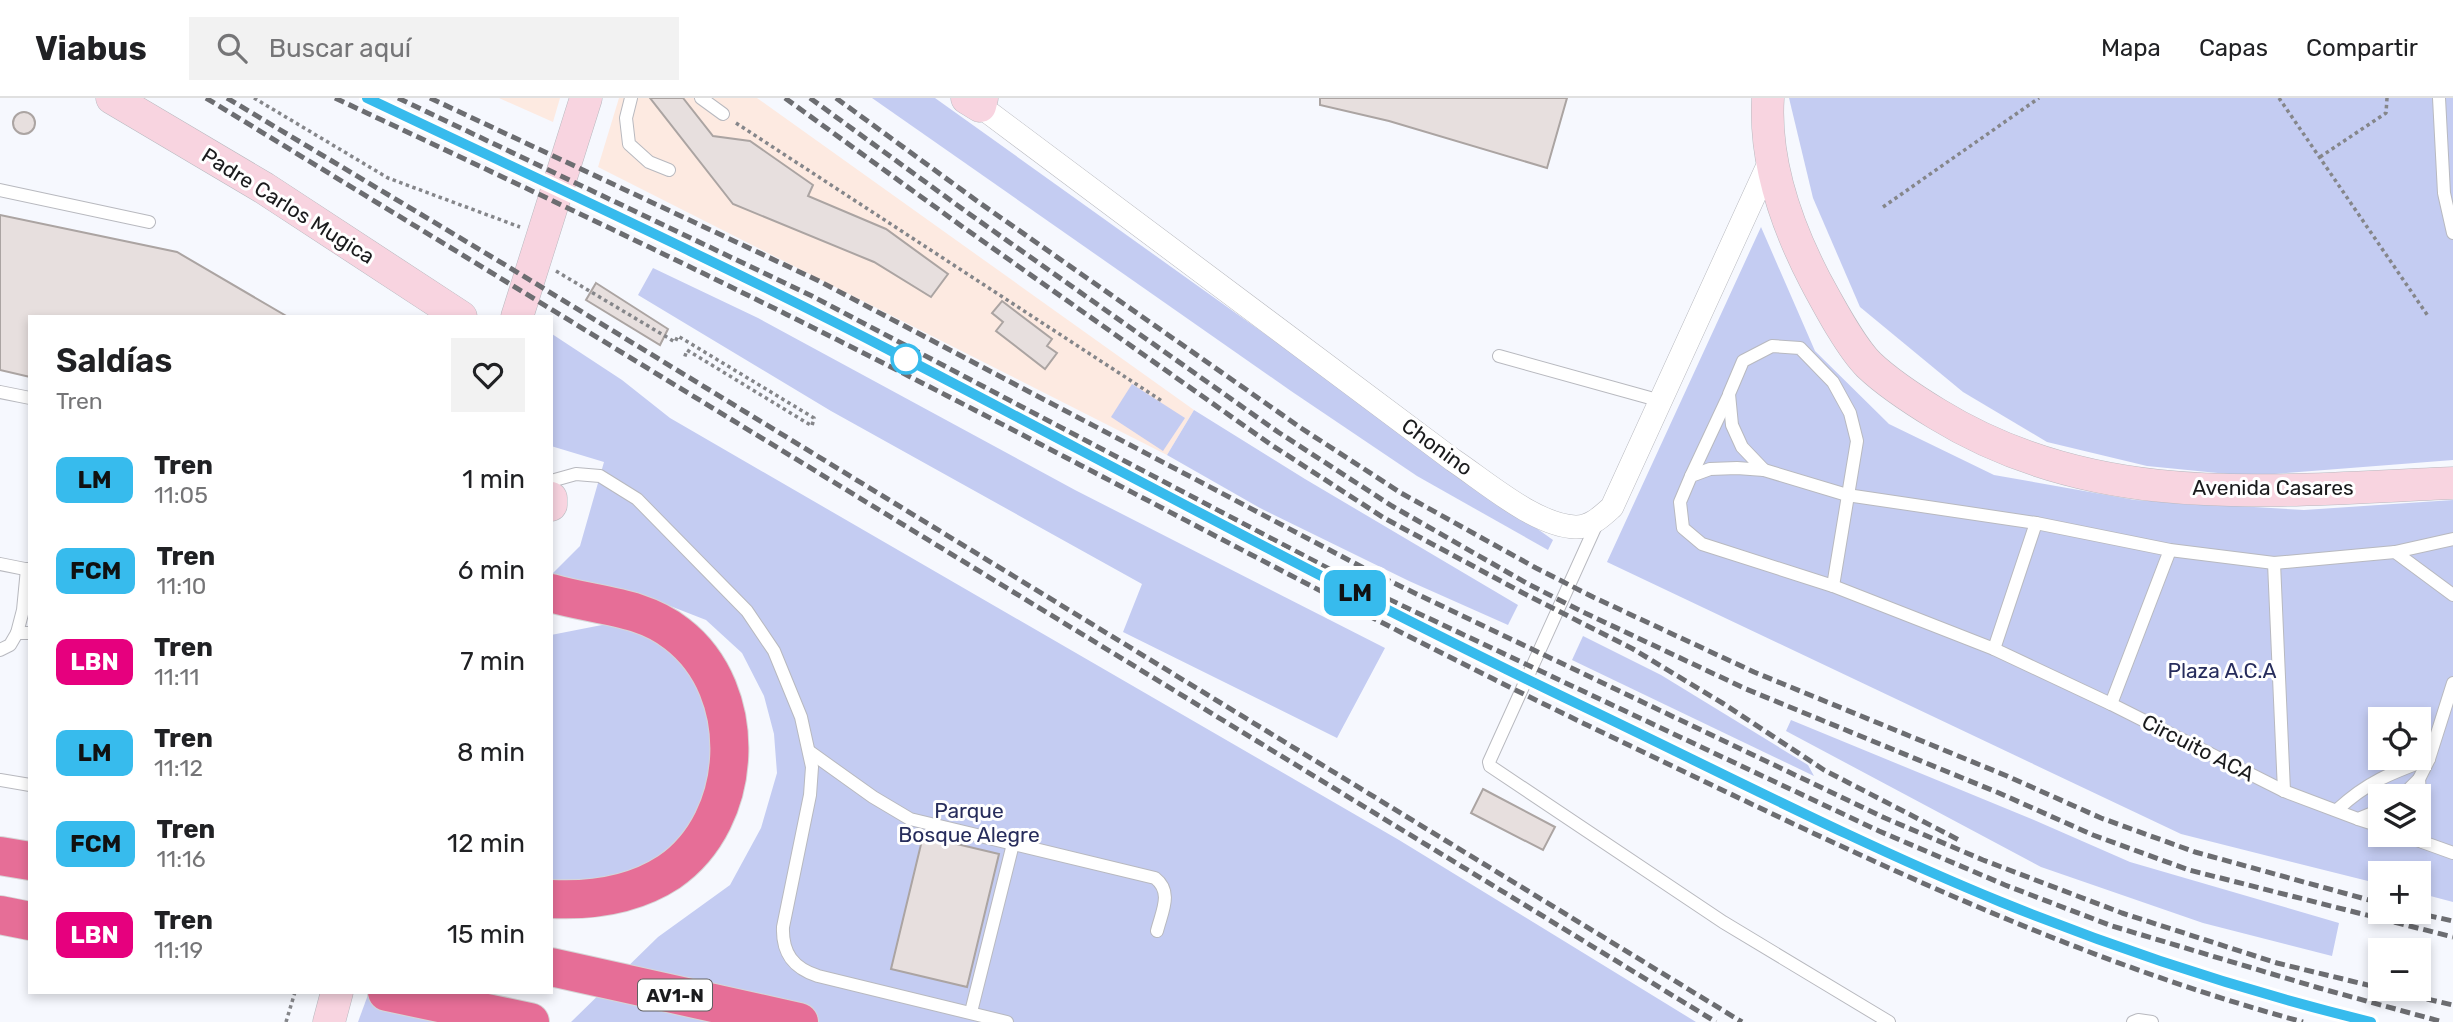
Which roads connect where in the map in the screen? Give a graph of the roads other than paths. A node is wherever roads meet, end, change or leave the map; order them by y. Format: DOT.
graph roads {
  1 [pos="112,98"];
  2 [pos="586,98"];
  3 [pos="603,98"];
  4 [pos="631,98"];
  5 [pos="701,98"];
  6 [pos="1768,98"];
  7 [pos="2439,98"];
  8 [pos="976,101"];
  9 [pos="723,114"];
  10 [pos="1770,162"];
  11 [pos="669,170"];
  12 [pos="0,190"];
  13 [pos="149,222"];
  14 [pos="2453,233"];
  15 [pos="458,315"];
  16 [pos="518,315"];
  17 [pos="535,315"];
  18 [pos="1499,356"];
  19 [pos="0,392"];
  20 [pos="1730,394"];
  21 [pos="28,398"];
  22 [pos="1661,401"];
  23 [pos="1764,470"];
  24 [pos="1690,476"];
  25 [pos="553,480"];
  26 [pos="2453,483"];
  27 [pos="1847,495"];
  28 [pos="1598,520"];
  29 [pos="2036,523"];
  30 [pos="2453,539"];
  31 [pos="2170,550"];
  32 [pos="2395,552"];
  33 [pos="2274,563"];
  34 [pos="0,564"];
  35 [pos="28,570"];
  36 [pos="1833,586"];
  37 [pos="553,593"];
  38 [pos="2453,595"];
  39 [pos="601,604"];
  40 [pos="553,610"];
  41 [pos="24,633"];
  42 [pos="1994,649"];
  43 [pos="0,650"];
  44 [pos="2453,682"];
  45 [pos="2111,704"];
  46 [pos="810,752"];
  47 [pos="2431,753"];
  48 [pos="2399,770"];
  49 [pos="2424,770"];
  50 [pos="2419,779"];
  51 [pos="0,780"];
  52 [pos="2414,784"];
  53 [pos="2419,784"];
  54 [pos="28,785"];
  55 [pos="2284,791"];
  56 [pos="2336,810"];
  57 [pos="2368,814"];
  58 [pos="2358,818"];
  59 [pos="2368,822"];
  60 [pos="0,842"];
  61 [pos="1013,844"];
  62 [pos="28,845"];
  63 [pos="2431,845"];
  64 [pos="2453,853"];
  65 [pos="0,856"];
  66 [pos="28,861"];
  67 [pos="553,899"];
  68 [pos="0,915"];
  69 [pos="28,921"];
  70 [pos="1157,931"];
  71 [pos="553,967"];
  72 [pos="336,994"];
  73 [pos="397,994"];
  74 [pos="971,1012"];
  75 [pos="329,1022"];
  76 [pos="530,1022"];
  77 [pos="799,1022"];
  78 [pos="1007,1022"];
  79 [pos="1889,1022"];
  80 [pos="2133,1022"];
  81 [pos="2152,1022"];
  1 -- 15 [label="street, Padre Carlos Mugica"];
  2 -- 16 [label="street"];
  3 -- 17 [label="street"];
  4 -- 11 [label="lane"];
  5 -- 9 [label="lane"];
  6 -- 10 [label="street, Avenida Casares"];
  7 -- 14 [label="lane"];
  8 -- 28 [label="street, Chonino"];
  10 -- 22 [label="street"];
  10 -- 26 [label="street, Avenida Casares"];
  12 -- 13 [label="lane"];
  18 -- 22 [label="lane"];
  19 -- 21 [label="lane"];
  20 -- 23 [label="lane, Circuito ACA"];
  20 -- 24 [label="lane, Circuito ACA"];
  20 -- 27 [label="lane, Circuito ACA"];
  22 -- 28 [label="street"];
  23 -- 24 [label="lane"];
  23 -- 27 [label="lane"];
  24 -- 36 [label="lane, Circuito ACA"];
  25 -- 46 [label="lane"];
  27 -- 29 [label="lane"];
  27 -- 36 [label="lane, Circuito ACA"];
  28 -- 79 [label="lane"];
  29 -- 31 [label="lane"];
  29 -- 42 [label="lane"];
  30 -- 32 [label="lane"];
  31 -- 33 [label="lane"];
  31 -- 45 [label="lane"];
  32 -- 33 [label="lane"];
  32 -- 38 [label="lane"];
  33 -- 55 [label="lane, Circuito ACA"];
  34 -- 35 [label="lane"];
  35 -- 41 [label="lane"];
  36 -- 42 [label="lane, Circuito ACA"];
  37 -- 39 [label="highway"];
  39 -- 40 [label="highway"];
  39 -- 67 [label="highway"];
  41 -- 43 [label="lane"];
  42 -- 45 [label="lane, Circuito ACA"];
  44 -- 47 [label="lane"];
  45 -- 55 [label="lane, Circuito ACA"];
  46 -- 61 [label="lane"];
  46 -- 74 [label="lane"];
  48 -- 56 [label="lane"];
  49 -- 50 [label="lane"];
  50 -- 52 [label="lane"];
  50 -- 53 [label="lane"];
  51 -- 54 [label="lane"];
  55 -- 56 [label="lane, Circuito ACA"];
  56 -- 58 [label="lane, Circuito ACA"];
  57 -- 58 [label="lane"];
  58 -- 59 [label="lane, Circuito ACA"];
  60 -- 62 [label="highway"];
  61 -- 70 [label="lane"];
  61 -- 74 [label="lane"];
  63 -- 64 [label="lane"];
  65 -- 66 [label="highway"];
  68 -- 69 [label="highway"];
  71 -- 77 [label="highway, AV1-N"];
  72 -- 75 [label="street"];
  73 -- 76 [label="highway"];
  74 -- 78 [label="lane"];
  80 -- 81 [label="lane"];
}
